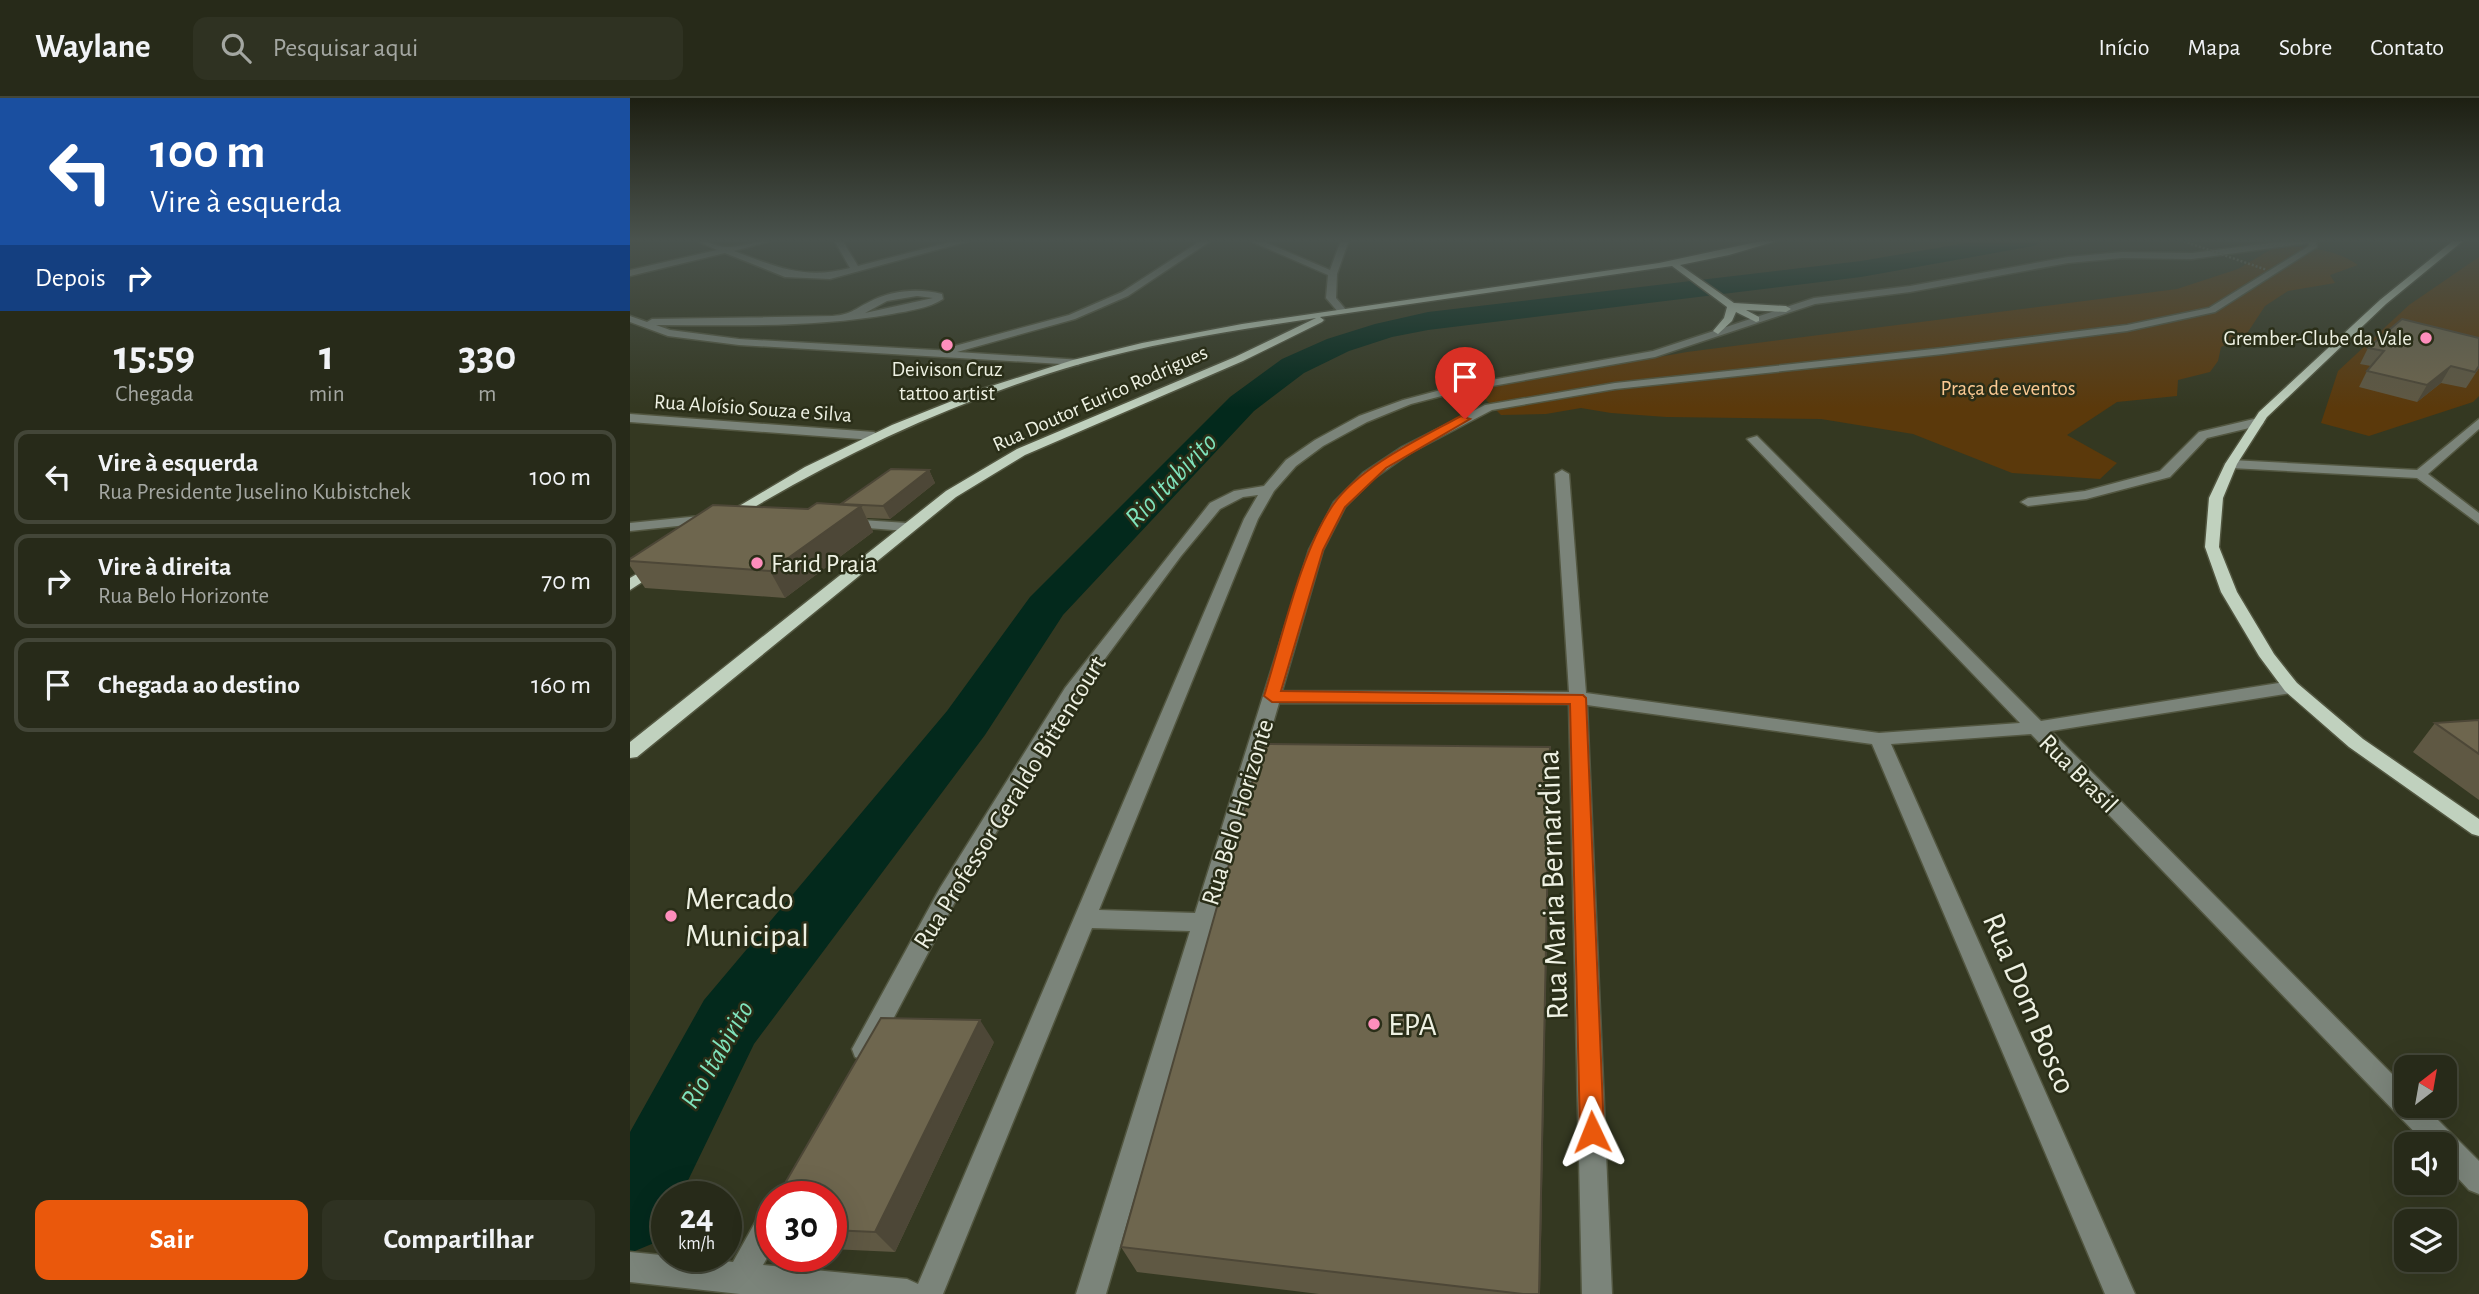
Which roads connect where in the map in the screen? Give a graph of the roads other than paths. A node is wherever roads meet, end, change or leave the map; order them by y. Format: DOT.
graph roads {
  1 [pos="902,296"];
  2 [pos="937,296"];
  3 [pos="1120,296"];
  4 [pos="1331,296"];
  5 [pos="1450,296"];
  6 [pos="1718,296"];
  7 [pos="1855,296"];
  8 [pos="2235,296"];
  9 [pos="2391,296"];
  10 [pos="1729,304"];
  11 [pos="1786,309"];
  12 [pos="1339,311"];
  13 [pos="854,316"];
  14 [pos="1756,319"];
  15 [pos="634,320"];
  16 [pos="1718,331"];
  17 [pos="1199,335"];
  18 [pos="942,353"];
  19 [pos="1239,359"];
  20 [pos="1078,362"];
  21 [pos="630,418"];
  22 [pos="2258,422"];
  23 [pos="2479,423"];
  24 [pos="874,436"];
  25 [pos="1753,439"];
  26 [pos="2231,464"];
  27 [pos="1562,474"];
  28 [pos="2420,474"];
  29 [pos="1268,489"];
  30 [pos="2028,502"];
  31 [pos="727,517"];
  32 [pos="755,518"];
  33 [pos="2479,520"];
  34 [pos="824,522"];
  35 [pos="630,527"];
  36 [pos="907,527"];
  37 [pos="706,532"];
  38 [pos="663,562"];
  39 [pos="630,585"];
  40 [pos="2291,688"];
  41 [pos="1272,696"];
  42 [pos="1578,698"];
  43 [pos="2035,728"];
  44 [pos="1879,738"];
  45 [pos="630,751"];
  46 [pos="2479,829"];
  47 [pos="1084,919"];
  48 [pos="1204,922"];
  49 [pos="856,1064"];
  50 [pos="2394,1094"];
  51 [pos="2418,1118"];
  52 [pos="2431,1132"];
  53 [pos="2457,1158"];
  54 [pos="2479,1180"];
  55 [pos="756,1250"];
  56 [pos="643,1268"];
  57 [pos="740,1279"];
  58 [pos="907,1294"];
  59 [pos="929,1294"];
  60 [pos="1091,1294"];
  61 [pos="1597,1294"];
  62 [pos="2120,1294"];
  1 -- 13 [label="street"];
  2 -- 13 [label="street"];
  3 -- 18 [label="street"];
  4 -- 12 [label="street"];
  5 -- 12 [label="main road"];
  6 -- 10 [label="main road"];
  7 -- 11 [label="street"];
  8 -- 41 [label="street, Rua Belo Horizonte"];
  9 -- 22 [label="main road"];
  10 -- 11 [label="main road"];
  10 -- 14 [label="main road"];
  10 -- 16 [label="main road"];
  11 -- 14 [label="street"];
  12 -- 17 [label="main road"];
  12 -- 19 [label="main road, Rua Doutor Eurico Rodrigues"];
  13 -- 15 [label="street"];
  14 -- 16 [label="street"];
  15 -- 18 [label="street"];
  16 -- 29 [label="street"];
  17 -- 19 [label="main road"];
  17 -- 20 [label="main road"];
  18 -- 20 [label="street"];
  19 -- 36 [label="main road, Rua Doutor Eurico Rodrigues"];
  20 -- 24 [label="main road"];
  21 -- 24 [label="street, Rua Aloísio Souza e Silva"];
  22 -- 26 [label="main road"];
  22 -- 30 [label="street"];
  23 -- 28 [label="street"];
  24 -- 31 [label="main road"];
  25 -- 43 [label="street, Rua Brasil"];
  26 -- 28 [label="street"];
  26 -- 40 [label="main road"];
  27 -- 42 [label="street, Rua Maria Bernardina"];
  28 -- 33 [label="street"];
  29 -- 47 [label="street"];
  29 -- 49 [label="street, Rua Professor Geraldo Bittencourt"];
  31 -- 32 [label="street"];
  31 -- 35 [label="street"];
  31 -- 37 [label="main road"];
  34 -- 36 [label="street"];
  36 -- 45 [label="main road, Rua Doutor Eurico Rodrigues"];
  38 -- 39 [label="main road"];
  40 -- 43 [label="street"];
  40 -- 46 [label="main road"];
  41 -- 42 [label="street"];
  41 -- 48 [label="street, Rua Belo Horizonte"];
  42 -- 44 [label="street"];
  42 -- 61 [label="street, Rua Maria Bernardina"];
  43 -- 44 [label="street"];
  43 -- 50 [label="street, Rua Brasil"];
  44 -- 62 [label="street, Rua Dom Bosco"];
  47 -- 48 [label="street"];
  47 -- 59 [label="street"];
  48 -- 60 [label="street, Rua Belo Horizonte"];
  51 -- 52 [label="street, Rua Brasil"];
  53 -- 54 [label="street, Rua Brasil"];
  55 -- 57 [label="street"];
  56 -- 57 [label="street"];
  57 -- 58 [label="street"];
}
